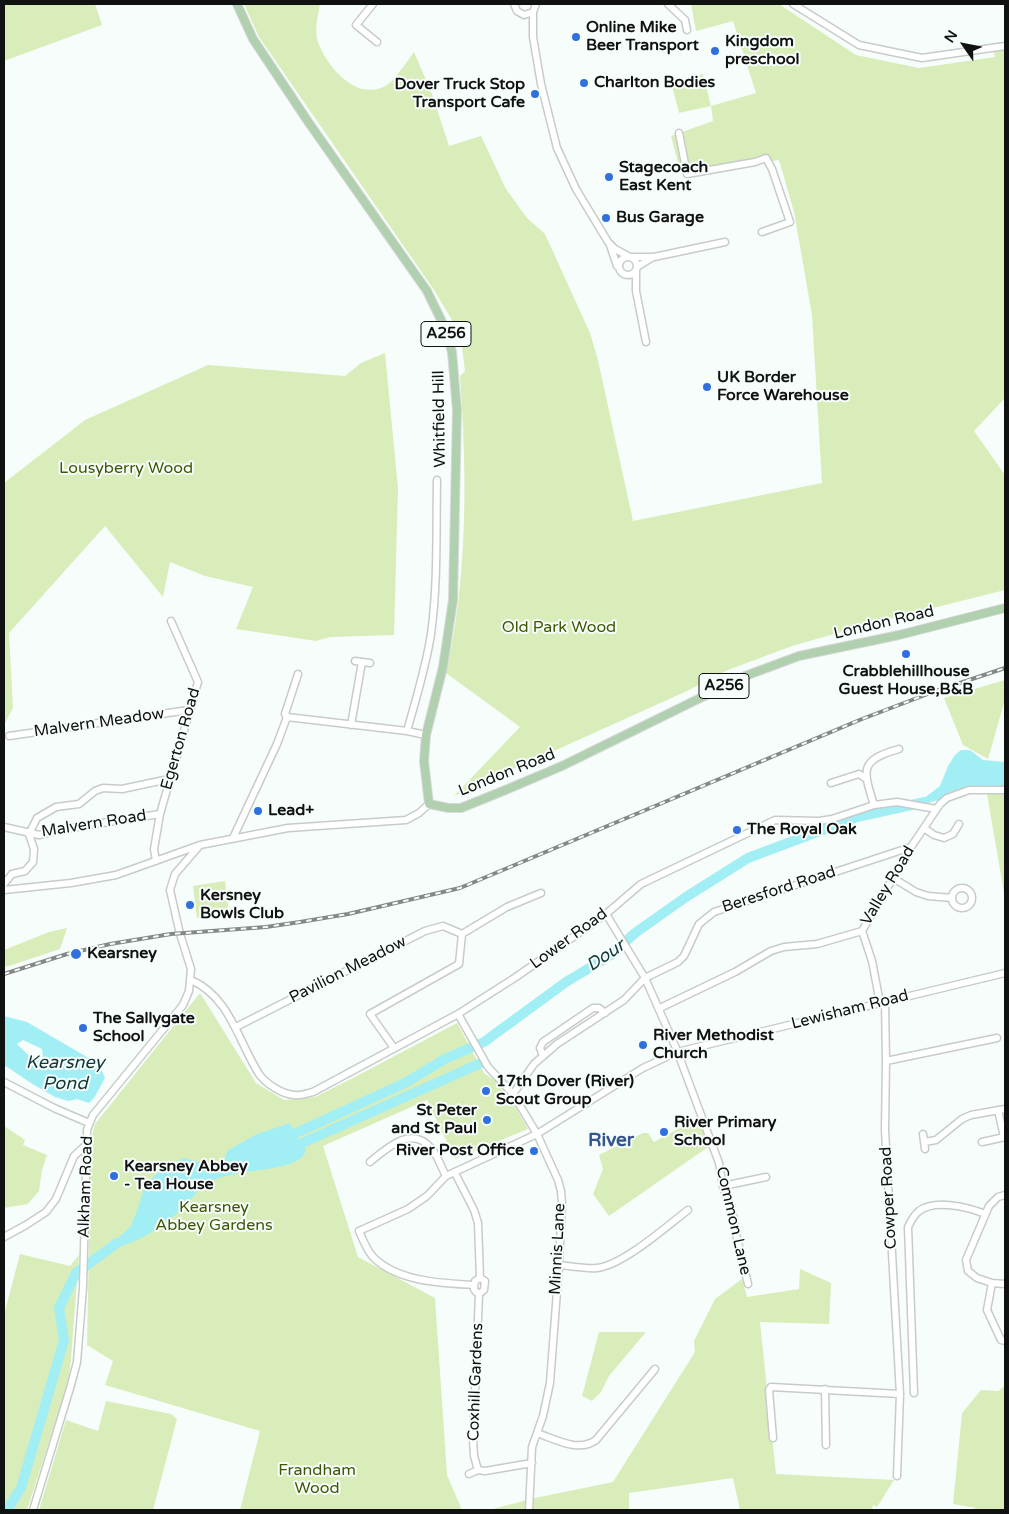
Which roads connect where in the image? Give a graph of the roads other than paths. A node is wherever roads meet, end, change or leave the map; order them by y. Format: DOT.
graph roads {
  1 [pos="237,4"];
  2 [pos="373,4"];
  3 [pos="514,4"];
  4 [pos="543,4"];
  5 [pos="668,4"];
  6 [pos="796,5"];
  7 [pos="534,8"];
  8 [pos="518,13"];
  9 [pos="687,30"];
  10 [pos="533,37"];
  11 [pos="377,42"];
  12 [pos="1005,46"];
  13 [pos="679,133"];
  14 [pos="762,232"];
  15 [pos="608,242"];
  16 [pos="725,242"];
  17 [pos="630,257"];
  18 [pos="654,257"];
  19 [pos="637,268"];
  20 [pos="621,272"];
  21 [pos="636,291"];
  22 [pos="646,342"];
  23 [pos="437,480"];
  24 [pos="1005,608"];
  25 [pos="171,621"];
  26 [pos="370,663"];
  27 [pos="298,674"];
  28 [pos="189,710"];
  29 [pos="287,717"];
  30 [pos="351,725"];
  31 [pos="407,731"];
  32 [pos="426,735"];
  33 [pos="9,736"];
  34 [pos="899,749"];
  35 [pos="865,778"];
  36 [pos="169,779"];
  37 [pos="831,783"];
  38 [pos="1005,790"];
  39 [pos="429,804"];
  40 [pos="874,805"];
  41 [pos="936,809"];
  42 [pos="160,814"];
  43 [pos="959,824"];
  44 [pos="4,827"];
  45 [pos="924,828"];
  46 [pos="29,834"];
  47 [pos="234,838"];
  48 [pos="200,845"];
  49 [pos="911,847"];
  50 [pos="156,861"];
  51 [pos="893,878"];
  52 [pos="4,884"];
  53 [pos="4,890"];
  54 [pos="541,893"];
  55 [pos="952,898"];
  56 [pos="606,914"];
  57 [pos="862,932"];
  58 [pos="462,934"];
  59 [pos="1005,973"];
  60 [pos="645,978"];
  61 [pos="191,980"];
  62 [pos="883,1002"];
  63 [pos="660,1008"];
  64 [pos="604,1013"];
  65 [pos="458,1014"];
  66 [pos="236,1028"];
  67 [pos="997,1038"];
  68 [pos="394,1048"];
  69 [pos="677,1052"];
  70 [pos="543,1056"];
  71 [pos="886,1061"];
  72 [pos="4,1082"];
  73 [pos="514,1094"];
  74 [pos="1002,1109"];
  75 [pos="90,1123"];
  76 [pos="537,1134"];
  77 [pos="923,1134"];
  78 [pos="1005,1137"];
  79 [pos="982,1142"];
  80 [pos="86,1145"];
  81 [pos="370,1162"];
  82 [pos="455,1173"];
  83 [pos="446,1176"];
  84 [pos="766,1177"];
  85 [pos="723,1186"];
  86 [pos="1005,1195"];
  87 [pos="688,1210"];
  88 [pos="985,1214"];
  89 [pos="4,1238"];
  90 [pos="559,1265"];
  91 [pos="480,1278"];
  92 [pos="992,1283"];
  93 [pos="748,1284"];
  94 [pos="1005,1284"];
  95 [pos="474,1285"];
  96 [pos="479,1294"];
  97 [pos="1005,1341"];
  98 [pos="651,1371"];
  99 [pos="825,1389"];
  100 [pos="914,1393"];
  101 [pos="900,1394"];
  102 [pos="537,1433"];
  103 [pos="773,1438"];
  104 [pos="826,1445"];
  105 [pos="532,1463"];
  106 [pos="478,1470"];
  107 [pos="469,1474"];
  108 [pos="897,1476"];
  109 [pos="33,1510"];
  110 [pos="530,1510"];
  1 -- 32 [label="main road, Whitfield Hill / A256"];
  2 -- 11 [label="street"];
  3 -- 8 [label="street"];
  4 -- 7 [label="street"];
  5 -- 9 [label="street"];
  6 -- 12 [label="street"];
  7 -- 8 [label="street"];
  7 -- 10 [label="street"];
  8 -- 10 [label="street"];
  10 -- 15 [label="street"];
  13 -- 14 [label="street"];
  15 -- 17 [label="street"];
  15 -- 20 [label="street"];
  16 -- 18 [label="street"];
  17 -- 18 [label="street"];
  17 -- 19 [label="street"];
  17 -- 20 [label="street"];
  18 -- 19 [label="street"];
  19 -- 20 [label="street"];
  19 -- 21 [label="street"];
  20 -- 21 [label="street"];
  21 -- 22 [label="street"];
  23 -- 31 [label="street, Whitfield Hill"];
  24 -- 39 [label="main road, London Road / A256"];
  25 -- 28 [label="street, Egerton Road"];
  26 -- 30 [label="street"];
  27 -- 29 [label="street"];
  28 -- 33 [label="street, Malvern Meadow"];
  28 -- 36 [label="street, Egerton Road"];
  29 -- 30 [label="street"];
  29 -- 47 [label="street"];
  30 -- 31 [label="street"];
  31 -- 32 [label="street"];
  32 -- 39 [label="main road, Whitfield Hill / A256"];
  34 -- 35 [label="street"];
  35 -- 37 [label="street"];
  35 -- 40 [label="street"];
  36 -- 42 [label="street, Egerton Road"];
  36 -- 46 [label="street"];
  38 -- 41 [label="street"];
  39 -- 47 [label="street"];
  40 -- 41 [label="street, Lower Road"];
  40 -- 56 [label="street, Lower Road"];
  41 -- 45 [label="street, Valley Road"];
  42 -- 46 [label="street, Malvern Road"];
  42 -- 50 [label="street, Egerton Road"];
  43 -- 45 [label="street"];
  44 -- 46 [label="street"];
  45 -- 49 [label="street, Valley Road"];
  46 -- 52 [label="street"];
  47 -- 48 [label="street"];
  48 -- 50 [label="street"];
  48 -- 61 [label="street, Alkham Road"];
  49 -- 51 [label="street, Valley Road"];
  49 -- 60 [label="street, Beresford Road"];
  50 -- 53 [label="street"];
  51 -- 55 [label="street"];
  51 -- 57 [label="street, Valley Road"];
  54 -- 58 [label="street"];
  56 -- 60 [label="street, Common Lane"];
  56 -- 65 [label="street, Lower Road"];
  57 -- 62 [label="street, Cowper Road"];
  57 -- 63 [label="street, Valley Road"];
  58 -- 66 [label="street, Pavilion Meadow"];
  58 -- 68 [label="street"];
  59 -- 62 [label="street, Lewisham Road"];
  60 -- 63 [label="street, Common Lane"];
  60 -- 64 [label="street"];
  61 -- 66 [label="street, Lower Road"];
  61 -- 75 [label="street, Alkham Road"];
  62 -- 69 [label="street, Lewisham Road"];
  62 -- 71 [label="street, Cowper Road"];
  63 -- 69 [label="street, Common Lane"];
  64 -- 70 [label="street"];
  64 -- 70 [label="street"];
  65 -- 68 [label="street, Lower Road"];
  65 -- 73 [label="street, Minnis Lane"];
  66 -- 68 [label="street, Lower Road"];
  67 -- 71 [label="street"];
  69 -- 76 [label="street, Lewisham Road"];
  69 -- 85 [label="street, Common Lane"];
  70 -- 73 [label="street"];
  71 -- 101 [label="street, Cowper Road"];
  72 -- 75 [label="street"];
  73 -- 76 [label="street, Minnis Lane"];
  74 -- 77 [label="street"];
  74 -- 78 [label="street"];
  75 -- 80 [label="street, Alkham Road"];
  76 -- 82 [label="street, Lewisham Road"];
  76 -- 90 [label="street, Minnis Lane"];
  78 -- 79 [label="street"];
  80 -- 89 [label="street"];
  80 -- 109 [label="street, Alkham Road"];
  81 -- 83 [label="street"];
  82 -- 83 [label="street, Lewisham Road"];
  82 -- 91 [label="street, Coxhill Gardens"];
  83 -- 95 [label="street"];
  84 -- 85 [label="street"];
  85 -- 93 [label="street, Common Lane"];
  86 -- 88 [label="street"];
  87 -- 90 [label="street"];
  88 -- 92 [label="street"];
  88 -- 100 [label="street"];
  90 -- 102 [label="street, Minnis Lane"];
  91 -- 95 [label="street"];
  91 -- 96 [label="street, Coxhill Gardens"];
  92 -- 94 [label="street"];
  92 -- 97 [label="street"];
  95 -- 96 [label="street"];
  96 -- 106 [label="street, Coxhill Gardens"];
  98 -- 102 [label="street"];
  99 -- 101 [label="street"];
  99 -- 103 [label="street"];
  99 -- 104 [label="street"];
  101 -- 108 [label="street, Cowper Road"];
  102 -- 105 [label="street, Minnis Lane"];
  105 -- 106 [label="street"];
  105 -- 110 [label="street, Minnis Lane"];
  106 -- 107 [label="street"];
}
